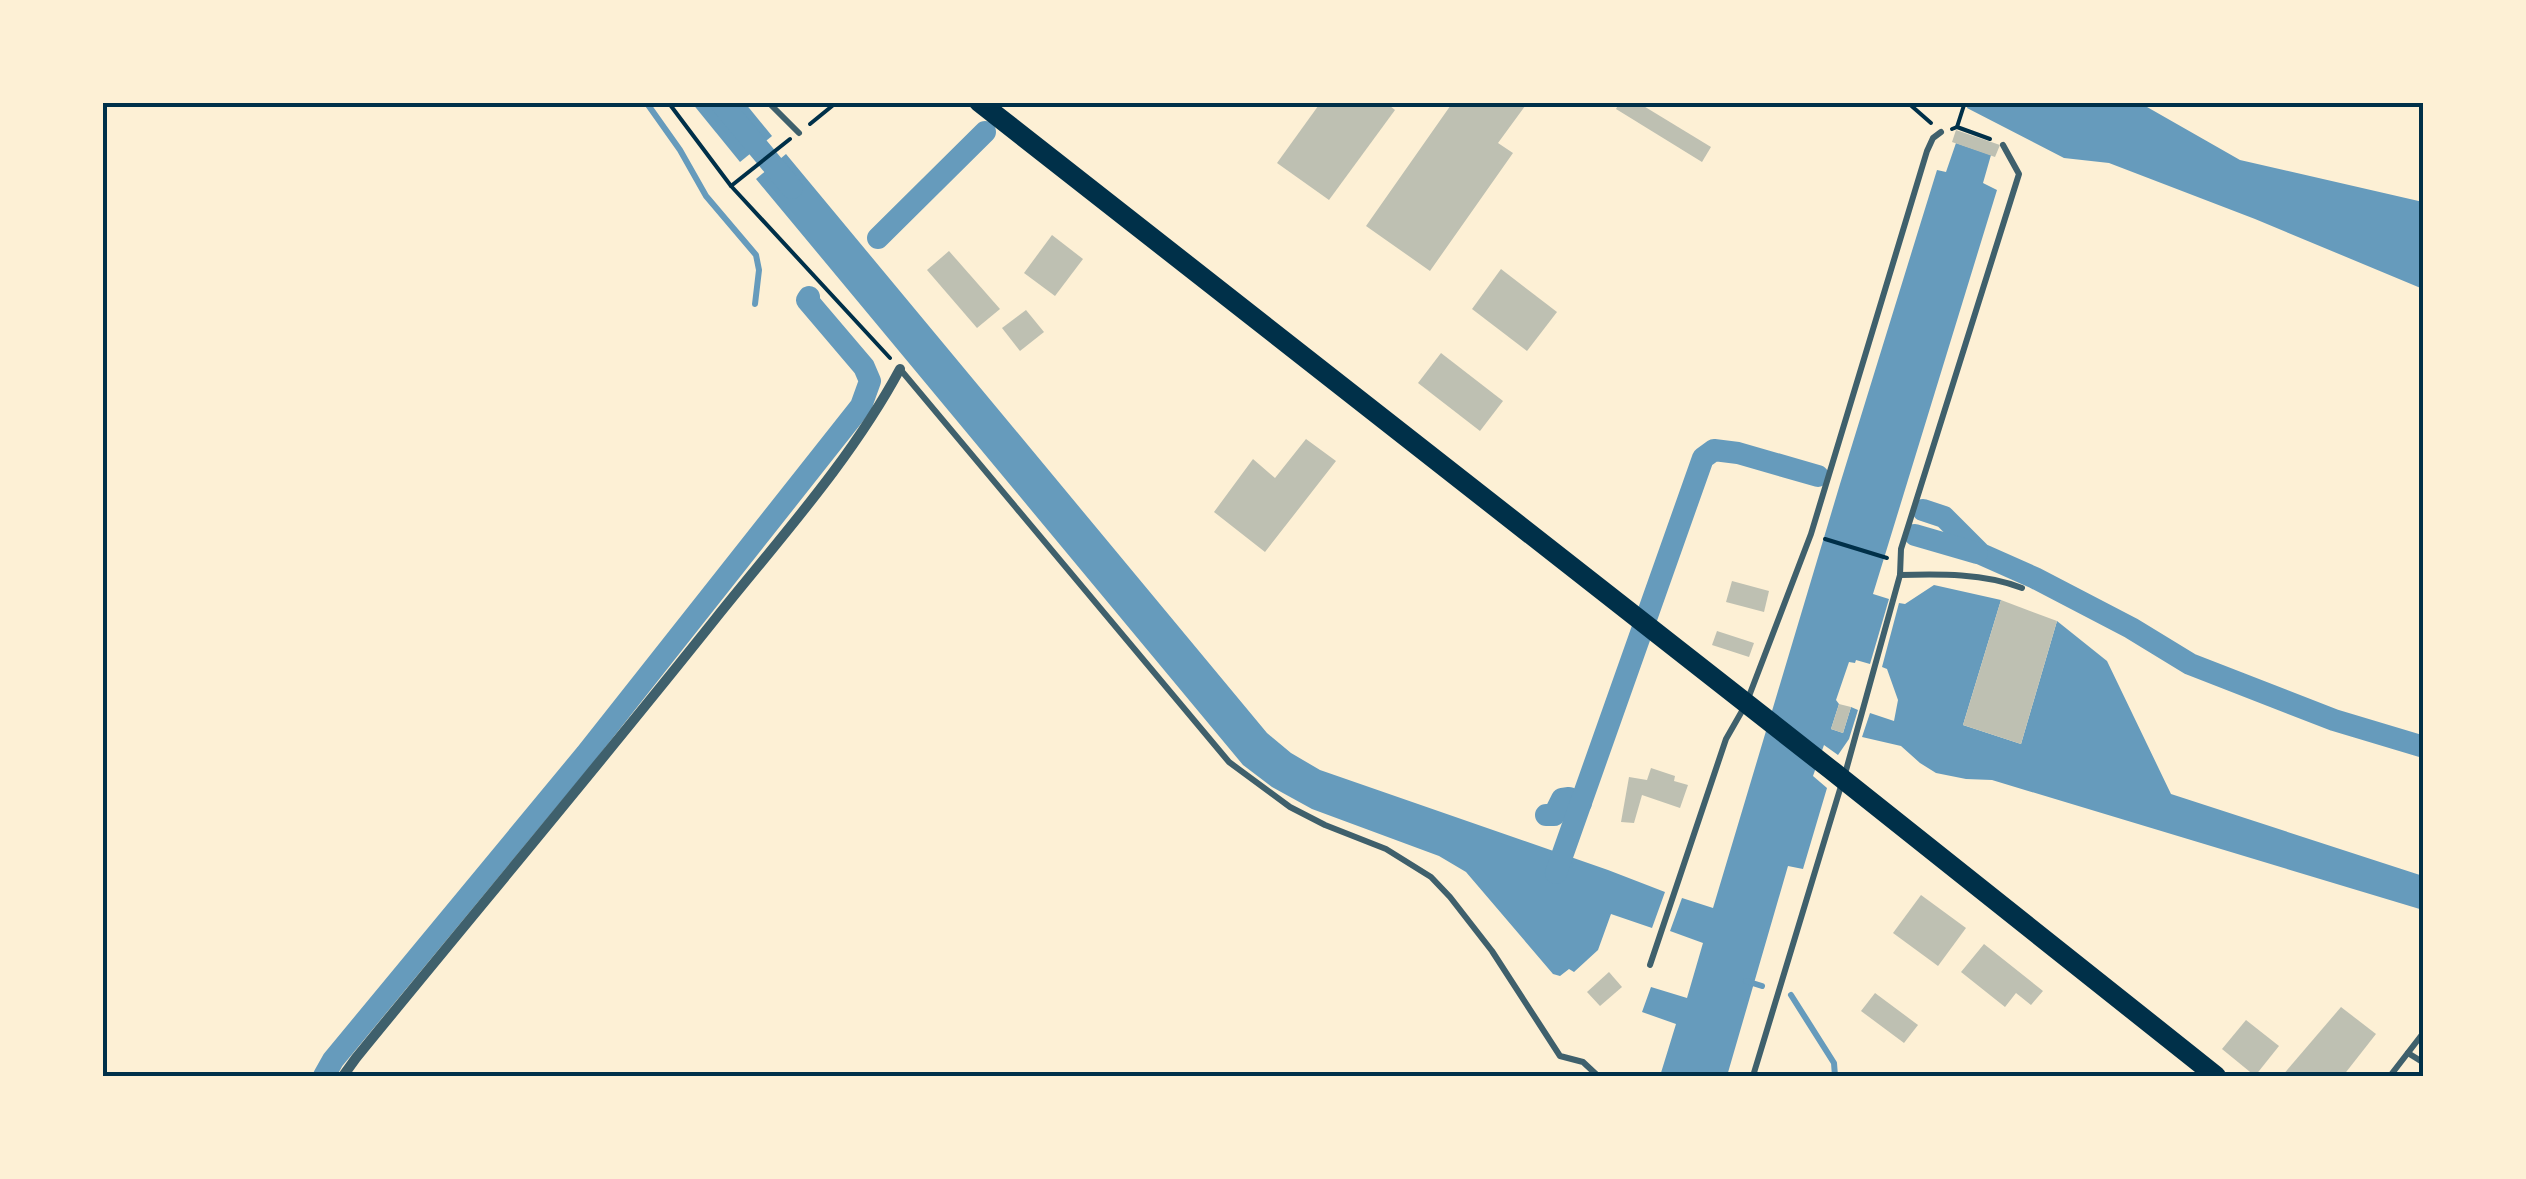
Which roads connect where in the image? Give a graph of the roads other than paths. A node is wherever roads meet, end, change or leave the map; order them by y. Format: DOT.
graph roads {
  1 [pos="768,102"];
  2 [pos="978,102"];
  3 [pos="1941,132"];
  4 [pos="799,133"];
  5 [pos="2004,145"];
  6 [pos="900,369"];
  7 [pos="1900,576"];
  8 [pos="2022,588"];
  9 [pos="1746,704"];
  10 [pos="1836,775"];
  11 [pos="1650,965"];
  12 [pos="2424,1032"];
  13 [pos="2408,1053"];
  14 [pos="2424,1063"];
  15 [pos="343,1076"];
  16 [pos="1598,1076"];
  17 [pos="1753,1076"];
  18 [pos="2216,1076"];
  19 [pos="2390,1076"];
  1 -- 4 [label="lane"];
  2 -- 9 [label="main road"];
  3 -- 9 [label="lane"];
  5 -- 7 [label="lane"];
  6 -- 15 [label="street"];
  6 -- 16 [label="lane"];
  7 -- 8 [label="lane"];
  7 -- 10 [label="lane"];
  9 -- 10 [label="main road"];
  9 -- 11 [label="lane"];
  10 -- 17 [label="lane"];
  10 -- 18 [label="main road"];
  12 -- 13 [label="lane"];
  13 -- 14 [label="lane"];
  13 -- 19 [label="lane"];
}
